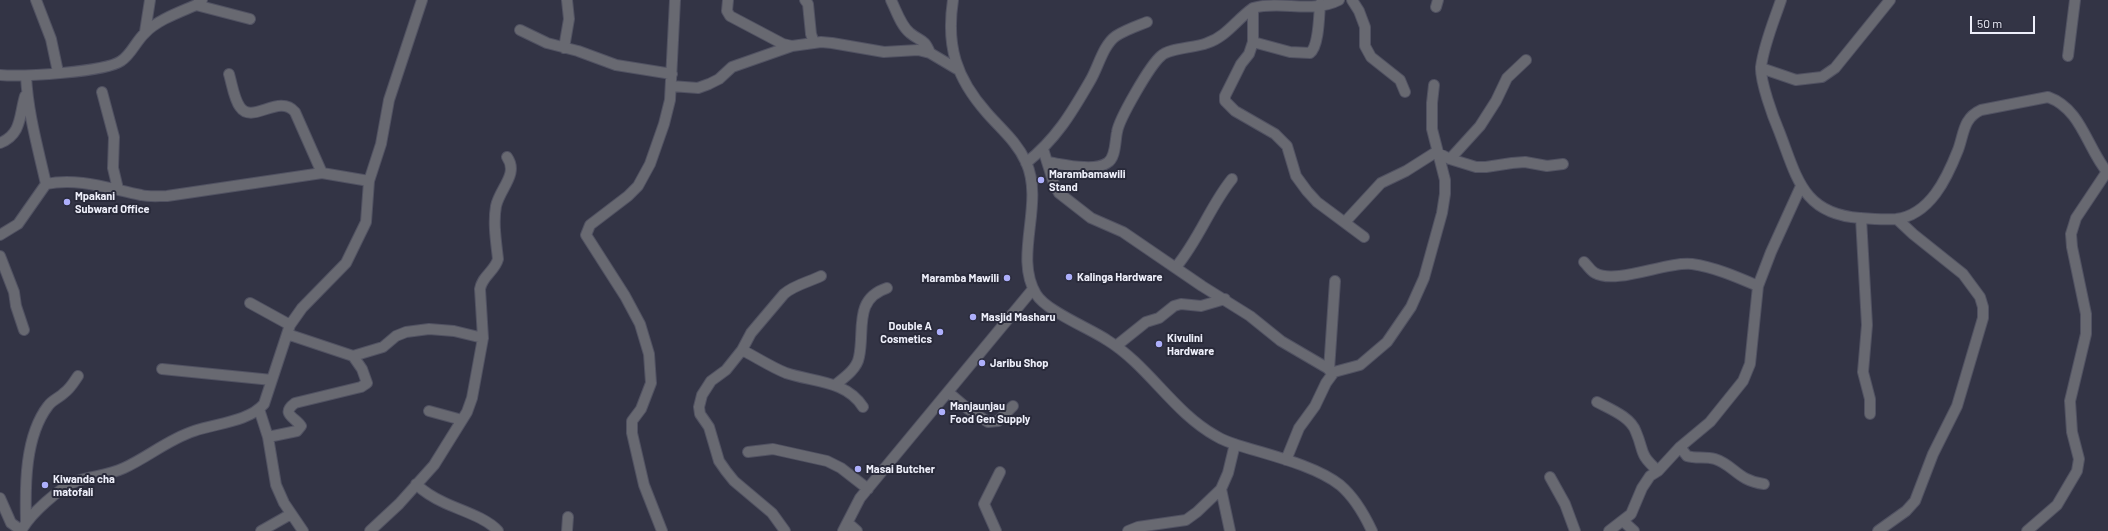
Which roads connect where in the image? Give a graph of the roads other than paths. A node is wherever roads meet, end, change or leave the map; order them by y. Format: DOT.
graph roads {
  1 [pos="36,0"];
  2 [pos="150,0"];
  3 [pos="422,0"];
  4 [pos="567,0"];
  5 [pos="675,0"];
  6 [pos="728,0"];
  7 [pos="891,0"];
  8 [pos="953,0"];
  9 [pos="1339,0"];
  10 [pos="1352,0"];
  11 [pos="1781,0"];
  12 [pos="1890,0"];
  13 [pos="2075,0"];
  14 [pos="807,1"];
  15 [pos="199,3"];
  16 [pos="1320,4"];
  17 [pos="1251,6"];
  18 [pos="250,19"];
  19 [pos="1147,22"];
  20 [pos="520,30"];
  21 [pos="145,32"];
  22 [pos="1253,42"];
  23 [pos="814,43"];
  24 [pos="792,46"];
  25 [pos="564,48"];
  26 [pos="930,53"];
  27 [pos="2068,56"];
  28 [pos="1526,60"];
  29 [pos="1761,68"];
  30 [pos="957,69"];
  31 [pos="58,72"];
  32 [pos="228,74"];
  33 [pos="672,74"];
  34 [pos="0,76"];
  35 [pos="26,76"];
  36 [pos="1434,85"];
  37 [pos="671,86"];
  38 [pos="27,90"];
  39 [pos="102,92"];
  40 [pos="1405,92"];
  41 [pos="0,143"];
  42 [pos="1043,149"];
  43 [pos="1436,152"];
  44 [pos="506,157"];
  45 [pos="1450,159"];
  46 [pos="1047,162"];
  47 [pos="1026,163"];
  48 [pos="1564,164"];
  49 [pos="2108,172"];
  50 [pos="322,173"];
  51 [pos="1232,179"];
  52 [pos="370,181"];
  53 [pos="46,184"];
  54 [pos="1801,186"];
  55 [pos="118,189"];
  56 [pos="1861,218"];
  57 [pos="1897,219"];
  58 [pos="1345,222"];
  59 [pos="0,235"];
  60 [pos="1364,237"];
  61 [pos="0,256"];
  62 [pos="1584,262"];
  63 [pos="1176,267"];
  64 [pos="821,276"];
  65 [pos="1336,281"];
  66 [pos="1758,286"];
  67 [pos="887,288"];
  68 [pos="1033,289"];
  69 [pos="1225,299"];
  70 [pos="250,303"];
  71 [pos="24,330"];
  72 [pos="288,330"];
  73 [pos="484,338"];
  74 [pos="1116,346"];
  75 [pos="742,350"];
  76 [pos="352,356"];
  77 [pos="162,369"];
  78 [pos="1331,371"];
  79 [pos="78,376"];
  80 [pos="272,380"];
  81 [pos="835,385"];
  82 [pos="948,392"];
  83 [pos="1597,402"];
  84 [pos="1013,406"];
  85 [pos="863,407"];
  86 [pos="260,409"];
  87 [pos="429,411"];
  88 [pos="1870,414"];
  89 [pos="462,420"];
  90 [pos="268,437"];
  91 [pos="1235,444"];
  92 [pos="1680,447"];
  93 [pos="748,452"];
  94 [pos="1286,460"];
  95 [pos="1658,471"];
  96 [pos="1000,472"];
  97 [pos="1550,477"];
  98 [pos="416,484"];
  99 [pos="1764,484"];
  100 [pos="868,488"];
  101 [pos="1221,489"];
  102 [pos="0,498"];
  103 [pos="291,514"];
  104 [pos="568,517"];
  105 [pos="1186,520"];
  106 [pos="1623,521"];
  107 [pos="23,527"];
  108 [pos="846,527"];
  109 [pos="261,531"];
  110 [pos="303,531"];
  111 [pos="370,531"];
  112 [pos="498,531"];
  113 [pos="567,531"];
  114 [pos="662,531"];
  115 [pos="786,531"];
  116 [pos="857,531"];
  117 [pos="996,531"];
  118 [pos="1128,531"];
  119 [pos="1181,531"];
  120 [pos="1230,531"];
  121 [pos="1372,531"];
  122 [pos="1574,531"];
  123 [pos="1609,531"];
  124 [pos="1634,531"];
  125 [pos="1878,531"];
  126 [pos="2027,531"];
  1 -- 31 [label="street"];
  2 -- 21 [label="street"];
  3 -- 52 [label="street"];
  4 -- 25 [label="street"];
  5 -- 33 [label="street"];
  6 -- 24 [label="street"];
  7 -- 26 [label="street"];
  8 -- 30 [label="street"];
  9 -- 16 [label="street"];
  10 -- 40 [label="street"];
  11 -- 29 [label="street"];
  12 -- 29 [label="street"];
  13 -- 27 [label="street"];
  14 -- 23 [label="street"];
  15 -- 18 [label="street"];
  15 -- 21 [label="street"];
  16 -- 17 [label="street"];
  16 -- 22 [label="street"];
  17 -- 22 [label="street"];
  17 -- 46 [label="street"];
  19 -- 42 [label="street"];
  20 -- 25 [label="street"];
  21 -- 31 [label="street"];
  22 -- 58 [label="street"];
  23 -- 24 [label="street"];
  23 -- 26 [label="street"];
  24 -- 37 [label="street"];
  25 -- 33 [label="street"];
  26 -- 30 [label="street"];
  28 -- 45 [label="street"];
  29 -- 54 [label="street"];
  30 -- 47 [label="street"];
  31 -- 35 [label="street"];
  32 -- 50 [label="street"];
  33 -- 37 [label="street"];
  34 -- 35 [label="street"];
  35 -- 38 [label="street"];
  36 -- 43 [label="street"];
  37 -- 114 [label="street"];
  38 -- 41 [label="street"];
  38 -- 53 [label="street"];
  39 -- 55 [label="street"];
  42 -- 46 [label="street"];
  42 -- 47 [label="street"];
  43 -- 45 [label="street"];
  43 -- 58 [label="street"];
  43 -- 78 [label="street"];
  44 -- 73 [label="street"];
  45 -- 48 [label="street"];
  46 -- 63 [label="street"];
  47 -- 68 [label="street"];
  49 -- 57 [label="street"];
  49 -- 126 [label="street"];
  50 -- 52 [label="street"];
  50 -- 55 [label="street"];
  51 -- 63 [label="street"];
  52 -- 72 [label="street"];
  53 -- 55 [label="street"];
  53 -- 59 [label="street"];
  54 -- 56 [label="street"];
  54 -- 66 [label="street"];
  56 -- 57 [label="street"];
  56 -- 88 [label="street"];
  57 -- 125 [label="street"];
  58 -- 60 [label="street"];
  61 -- 71 [label="street"];
  62 -- 66 [label="street"];
  63 -- 69 [label="street"];
  64 -- 75 [label="street"];
  65 -- 78 [label="street"];
  66 -- 92 [label="street"];
  67 -- 81 [label="street"];
  68 -- 74 [label="street"];
  68 -- 82 [label="street"];
  69 -- 74 [label="street"];
  69 -- 78 [label="street"];
  70 -- 72 [label="street"];
  72 -- 76 [label="street"];
  72 -- 80 [label="street"];
  73 -- 76 [label="street"];
  73 -- 89 [label="street"];
  74 -- 91 [label="street"];
  75 -- 81 [label="street"];
  75 -- 115 [label="street"];
  76 -- 90 [label="street"];
  77 -- 80 [label="street"];
  78 -- 94 [label="street"];
  79 -- 107 [label="street"];
  80 -- 86 [label="street"];
  81 -- 85 [label="street"];
  82 -- 84 [label="street"];
  82 -- 100 [label="street"];
  83 -- 95 [label="street"];
  86 -- 90 [label="street"];
  86 -- 107 [label="street"];
  87 -- 89 [label="street"];
  89 -- 98 [label="street"];
  90 -- 103 [label="street"];
  91 -- 94 [label="street"];
  91 -- 101 [label="street"];
  92 -- 95 [label="street"];
  92 -- 99 [label="street"];
  93 -- 100 [label="street"];
  94 -- 121 [label="street"];
  95 -- 106 [label="street"];
  96 -- 117 [label="street"];
  97 -- 122 [label="street"];
  98 -- 111 [label="street"];
  98 -- 112 [label="street"];
  100 -- 108 [label="street"];
  101 -- 105 [label="street"];
  101 -- 120 [label="street"];
  102 -- 107 [label="street"];
  103 -- 109 [label="street"];
  103 -- 110 [label="street"];
  104 -- 113 [label="street"];
  105 -- 118 [label="street"];
  105 -- 119 [label="street"];
  106 -- 123 [label="street"];
  106 -- 124 [label="street"];
  108 -- 116 [label="street"];
}
